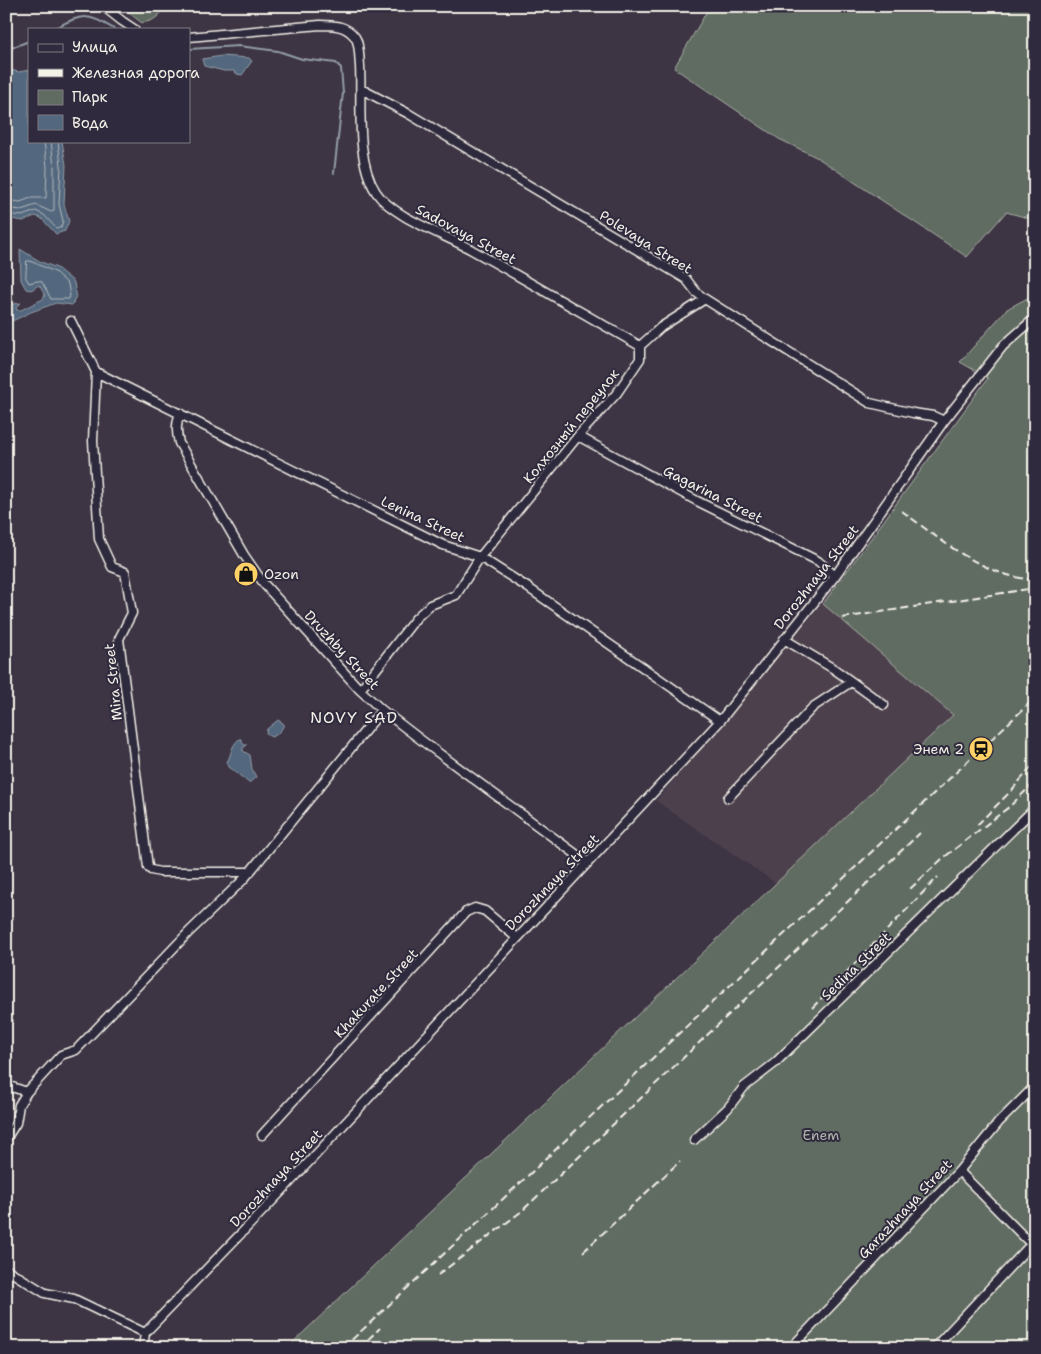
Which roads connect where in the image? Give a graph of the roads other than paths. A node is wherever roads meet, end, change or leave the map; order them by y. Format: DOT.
graph roads {
  1 [pos="103,6"];
  2 [pos="132,28"];
  3 [pos="190,38"];
  4 [pos="361,89"];
  5 [pos="705,299"];
  6 [pos="1035,318"];
  7 [pos="71,321"];
  8 [pos="640,346"];
  9 [pos="96,372"];
  10 [pos="180,413"];
  11 [pos="944,421"];
  12 [pos="578,436"];
  13 [pos="480,557"];
  14 [pos="835,576"];
  15 [pos="784,639"];
  16 [pos="851,682"];
  17 [pos="360,690"];
  18 [pos="884,705"];
  19 [pos="382,710"];
  20 [pos="720,721"];
  21 [pos="728,798"];
  22 [pos="1035,808"];
  23 [pos="588,863"];
  24 [pos="250,872"];
  25 [pos="517,938"];
  26 [pos="6,1085"];
  27 [pos="1035,1086"];
  28 [pos="27,1092"];
  29 [pos="262,1135"];
  30 [pos="6,1139"];
  31 [pos="694,1140"];
  32 [pos="959,1171"];
  33 [pos="1033,1244"];
  34 [pos="6,1270"];
  35 [pos="145,1333"];
  36 [pos="143,1348"];
  37 [pos="791,1348"];
  38 [pos="934,1348"];
  1 -- 2 [label="street"];
  3 -- 4 [label="street, Sadovaya Street"];
  4 -- 5 [label="street, Polevaya Street"];
  4 -- 8 [label="street, Sadovaya Street"];
  5 -- 8 [label="street"];
  5 -- 11 [label="street, Polevaya Street"];
  6 -- 11 [label="street, Dorozhnaya Street"];
  7 -- 9 [label="street, Mira Street"];
  8 -- 12 [label="street, Колхозный переулок"];
  9 -- 10 [label="street, Lenina Street"];
  9 -- 24 [label="street, Mira Street"];
  10 -- 13 [label="street, Lenina Street"];
  10 -- 17 [label="street, Druzhby Street"];
  11 -- 14 [label="street, Dorozhnaya Street"];
  12 -- 13 [label="street, Колхозный переулок"];
  12 -- 14 [label="street, Gagarina Street"];
  13 -- 17 [label="street"];
  13 -- 20 [label="street, Lenina Street"];
  14 -- 15 [label="street, Dorozhnaya Street"];
  15 -- 16 [label="street"];
  15 -- 20 [label="street, Dorozhnaya Street"];
  16 -- 18 [label="street"];
  16 -- 21 [label="street"];
  17 -- 19 [label="street, Druzhby Street"];
  19 -- 23 [label="street, Druzhby Street"];
  19 -- 24 [label="street"];
  20 -- 23 [label="street, Dorozhnaya Street"];
  22 -- 31 [label="street, Sedina Street"];
  23 -- 25 [label="street, Dorozhnaya Street"];
  24 -- 28 [label="street"];
  25 -- 29 [label="street, Khakurate Street"];
  25 -- 35 [label="street, Dorozhnaya Street"];
  26 -- 28 [label="street"];
  27 -- 32 [label="street, Garazhnaya Street"];
  28 -- 30 [label="street"];
  32 -- 33 [label="street"];
  32 -- 37 [label="street, Garazhnaya Street"];
  33 -- 38 [label="street"];
  34 -- 35 [label="street"];
  35 -- 36 [label="street"];
}
